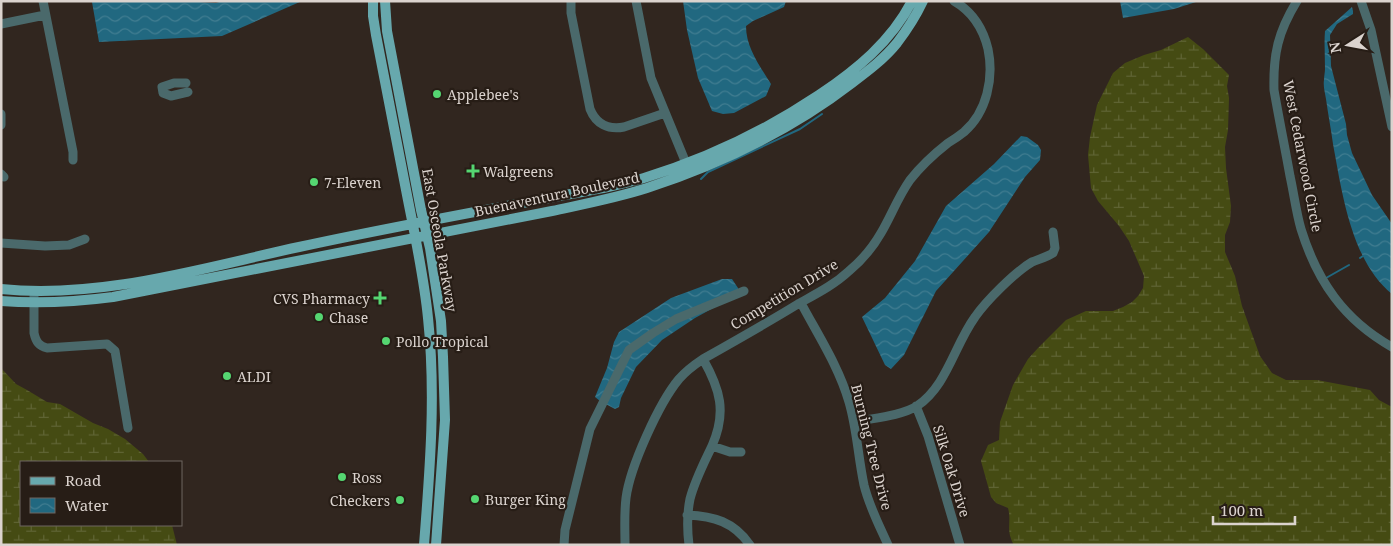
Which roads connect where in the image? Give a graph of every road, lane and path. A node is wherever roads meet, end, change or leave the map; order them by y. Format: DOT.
graph roads {
  1 [pos="43,1"];
  2 [pos="373,1"];
  3 [pos="385,1"];
  4 [pos="571,1"];
  5 [pos="636,1"];
  6 [pos="912,1"];
  7 [pos="923,1"];
  8 [pos="954,1"];
  9 [pos="1297,1"];
  10 [pos="1361,1"];
  11 [pos="45,15"];
  12 [pos="1,24"];
  13 [pos="380,59"];
  14 [pos="392,61"];
  15 [pos="186,83"];
  16 [pos="188,92"];
  17 [pos="665,113"];
  18 [pos="1,114"];
  19 [pos="1,125"];
  20 [pos="1392,127"];
  21 [pos="73,160"];
  22 [pos="688,168"];
  23 [pos="550,198"];
  24 [pos="552,211"];
  25 [pos="424,222"];
  26 [pos="413,225"];
  27 [pos="1053,232"];
  28 [pos="427,235"];
  29 [pos="416,238"];
  30 [pos="85,239"];
  31 [pos="1,243"];
  32 [pos="222,264"];
  33 [pos="223,275"];
  34 [pos="137,287"];
  35 [pos="1,289"];
  36 [pos="34,291"];
  37 [pos="744,291"];
  38 [pos="1,301"];
  39 [pos="34,302"];
  40 [pos="801,303"];
  41 [pos="1392,346"];
  42 [pos="703,359"];
  43 [pos="916,406"];
  44 [pos="854,422"];
  45 [pos="128,428"];
  46 [pos="712,446"];
  47 [pos="740,452"];
  48 [pos="430,463"];
  49 [pos="442,464"];
  50 [pos="687,516"];
  51 [pos="424,545"];
  52 [pos="436,545"];
  53 [pos="564,545"];
  54 [pos="625,545"];
  55 [pos="689,545"];
  56 [pos="750,545"];
  57 [pos="888,545"];
  58 [pos="960,545"];
  1 -- 11 [label="street"];
  2 -- 13 [label="main road, East Osceola Parkway"];
  3 -- 14 [label="main road, East Osceola Parkway"];
  4 -- 17 [label="street"];
  5 -- 17 [label="street"];
  6 -- 22 [label="main road, Buenaventura Boulevard"];
  7 -- 22 [label="main road, Buenaventura Boulevard"];
  8 -- 40 [label="street, Competition Drive"];
  9 -- 41 [label="street, West Cedarwood Circle"];
  10 -- 20 [label="street"];
  11 -- 12 [label="street"];
  11 -- 21 [label="street"];
  13 -- 14 [label="street"];
  13 -- 26 [label="main road, East Osceola Parkway"];
  14 -- 25 [label="main road, East Osceola Parkway"];
  15 -- 16 [label="street"];
  17 -- 22 [label="street"];
  18 -- 19 [label="street"];
  22 -- 23 [label="main road, Buenaventura Boulevard"];
  22 -- 24 [label="main road, Buenaventura Boulevard"];
  23 -- 24 [label="street"];
  23 -- 25 [label="main road, Buenaventura Boulevard"];
  24 -- 28 [label="main road, Buenaventura Boulevard"];
  25 -- 26 [label="main road, Buenaventura Boulevard"];
  25 -- 28 [label="main road, East Osceola Parkway"];
  26 -- 29 [label="main road, East Osceola Parkway"];
  26 -- 32 [label="main road, Buenaventura Boulevard"];
  27 -- 43 [label="street"];
  28 -- 29 [label="main road, Buenaventura Boulevard"];
  28 -- 49 [label="main road, East Osceola Parkway"];
  29 -- 33 [label="main road, Buenaventura Boulevard"];
  29 -- 48 [label="main road, East Osceola Parkway"];
  30 -- 31 [label="street"];
  32 -- 33 [label="street"];
  32 -- 34 [label="main road, Buenaventura Boulevard"];
  33 -- 34 [label="main road, Buenaventura Boulevard"];
  34 -- 36 [label="main road"];
  34 -- 39 [label="main road"];
  35 -- 36 [label="main road"];
  36 -- 39 [label="street"];
  37 -- 53 [label="street"];
  38 -- 39 [label="main road"];
  39 -- 45 [label="street"];
  40 -- 42 [label="street, Competition Drive"];
  40 -- 44 [label="street, Burning Tree Drive"];
  42 -- 46 [label="street"];
  42 -- 54 [label="street, Competition Drive"];
  43 -- 44 [label="street"];
  43 -- 58 [label="street, Silk Oak Drive"];
  44 -- 57 [label="street, Burning Tree Drive"];
  46 -- 47 [label="street"];
  46 -- 50 [label="street"];
  48 -- 49 [label="street"];
  48 -- 51 [label="main road, East Osceola Parkway"];
  49 -- 52 [label="main road, East Osceola Parkway"];
  50 -- 55 [label="street"];
  50 -- 56 [label="street"];
}
